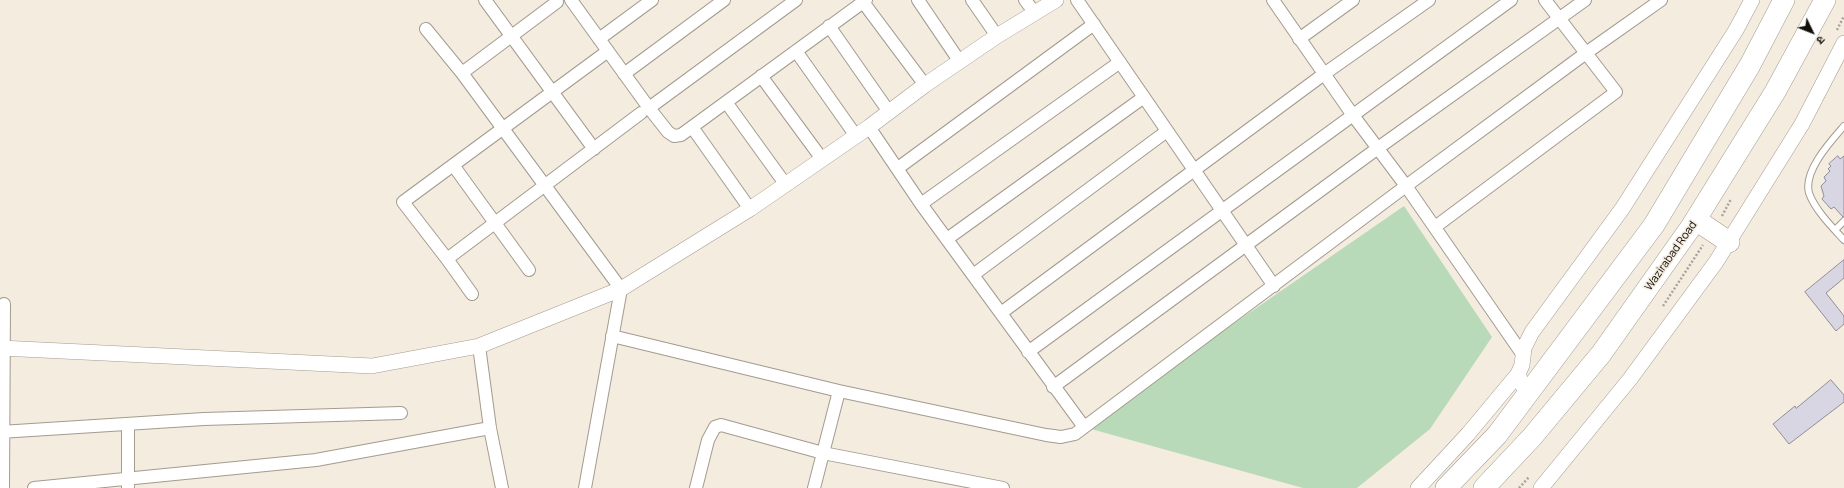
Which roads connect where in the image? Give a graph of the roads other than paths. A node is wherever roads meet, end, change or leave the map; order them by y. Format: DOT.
graph roads {
  1 [pos="485,0"];
  2 [pos="652,0"];
  3 [pos="724,0"];
  4 [pos="796,0"];
  5 [pos="918,0"];
  6 [pos="972,0"];
  7 [pos="1026,0"];
  8 [pos="1056,0"];
  9 [pos="1077,0"];
  10 [pos="1353,0"];
  11 [pos="1428,0"];
  12 [pos="1511,0"];
  13 [pos="1545,0"];
  14 [pos="1585,0"];
  15 [pos="1661,0"];
  16 [pos="1752,0"];
  17 [pos="1784,0"];
  18 [pos="1825,0"];
  19 [pos="865,1"];
  20 [pos="1276,1"];
  21 [pos="557,2"];
  22 [pos="575,2"];
  23 [pos="1035,13"];
  24 [pos="1559,19"];
  25 [pos="1094,24"];
  26 [pos="829,26"];
  27 [pos="426,29"];
  28 [pos="512,36"];
  29 [pos="997,36"];
  30 [pos="599,39"];
  31 [pos="1299,39"];
  32 [pos="1844,43"];
  33 [pos="608,51"];
  34 [pos="796,51"];
  35 [pos="1586,54"];
  36 [pos="960,62"];
  37 [pos="1120,62"];
  38 [pos="462,72"];
  39 [pos="624,74"];
  40 [pos="1324,74"];
  41 [pos="761,76"];
  42 [pos="925,85"];
  43 [pos="553,92"];
  44 [pos="1144,97"];
  45 [pos="726,102"];
  46 [pos="645,111"];
  47 [pos="889,112"];
  48 [pos="1352,114"];
  49 [pos="1844,126"];
  50 [pos="692,127"];
  51 [pos="869,127"];
  52 [pos="503,128"];
  53 [pos="1167,130"];
  54 [pos="856,136"];
  55 [pos="1378,148"];
  56 [pos="594,149"];
  57 [pos="822,159"];
  58 [pos="453,165"];
  59 [pos="898,168"];
  60 [pos="1194,170"];
  61 [pos="544,185"];
  62 [pos="786,185"];
  63 [pos="1406,186"];
  64 [pos="921,204"];
  65 [pos="750,209"];
  66 [pos="1221,209"];
  67 [pos="1696,220"];
  68 [pos="494,222"];
  69 [pos="1844,222"];
  70 [pos="1435,227"];
  71 [pos="1835,230"];
  72 [pos="947,239"];
  73 [pos="1844,240"];
  74 [pos="1728,242"];
  75 [pos="1246,246"];
  76 [pos="447,259"];
  77 [pos="529,270"];
  78 [pos="973,275"];
  79 [pos="1274,286"];
  80 [pos="621,289"];
  81 [pos="472,294"];
  82 [pos="4,304"];
  83 [pos="1001,313"];
  84 [pos="612,336"];
  85 [pos="479,346"];
  86 [pos="2,348"];
  87 [pos="1028,352"];
  88 [pos="1523,355"];
  89 [pos="1518,374"];
  90 [pos="1053,387"];
  91 [pos="839,391"];
  92 [pos="1522,402"];
  93 [pos="401,413"];
  94 [pos="128,424"];
  95 [pos="1084,427"];
  96 [pos="490,428"];
  97 [pos="1539,428"];
  98 [pos="2,432"];
  99 [pos="823,453"];
  100 [pos="128,483"];
  101 [pos="3,488"];
  102 [pos="34,488"];
  103 [pos="502,488"];
  104 [pos="585,488"];
  105 [pos="696,488"];
  106 [pos="814,488"];
  107 [pos="1003,488"];
  108 [pos="1418,488"];
  109 [pos="1446,488"];
  110 [pos="1484,488"];
  111 [pos="1541,488"];
  1 -- 28 [label="street"];
  2 -- 30 [label="street"];
  3 -- 39 [label="street"];
  4 -- 46 [label="street"];
  5 -- 36 [label="street"];
  6 -- 29 [label="street"];
  7 -- 23 [label="street"];
  8 -- 23 [label="street"];
  9 -- 25 [label="street"];
  10 -- 31 [label="street"];
  11 -- 40 [label="street"];
  12 -- 48 [label="street"];
  13 -- 24 [label="street"];
  14 -- 24 [label="street"];
  15 -- 35 [label="street"];
  16 -- 88 [label="street"];
  17 -- 92 [label="highway"];
  18 -- 67 [label="highway, Wazirabad Road"];
  19 -- 26 [label="street"];
  19 -- 42 [label="street"];
  20 -- 31 [label="street"];
  21 -- 28 [label="street"];
  22 -- 30 [label="street"];
  23 -- 29 [label="street"];
  24 -- 35 [label="street"];
  24 -- 55 [label="street"];
  25 -- 37 [label="street"];
  25 -- 59 [label="street"];
  26 -- 34 [label="street"];
  26 -- 47 [label="street"];
  27 -- 38 [label="street"];
  28 -- 38 [label="street"];
  28 -- 43 [label="street"];
  29 -- 36 [label="street"];
  30 -- 33 [label="street"];
  31 -- 40 [label="street"];
  32 -- 74 [label="street"];
  33 -- 39 [label="street"];
  33 -- 43 [label="street"];
  34 -- 41 [label="street"];
  34 -- 54 [label="street"];
  35 -- 63 [label="street"];
  35 -- 70 [label="street"];
  36 -- 42 [label="street"];
  37 -- 44 [label="street"];
  37 -- 64 [label="street"];
  38 -- 52 [label="street"];
  39 -- 46 [label="street"];
  40 -- 48 [label="street"];
  40 -- 60 [label="street"];
  41 -- 45 [label="street"];
  41 -- 57 [label="street"];
  42 -- 47 [label="street"];
  43 -- 52 [label="street"];
  43 -- 56 [label="street"];
  44 -- 53 [label="street"];
  44 -- 72 [label="street"];
  45 -- 50 [label="street"];
  45 -- 62 [label="street"];
  46 -- 50 [label="street"];
  46 -- 56 [label="street"];
  47 -- 51 [label="street"];
  48 -- 55 [label="street"];
  48 -- 66 [label="street"];
  49 -- 71 [label="lane"];
  50 -- 65 [label="street"];
  51 -- 54 [label="street"];
  51 -- 59 [label="street"];
  52 -- 58 [label="street"];
  52 -- 61 [label="street"];
  53 -- 60 [label="street"];
  53 -- 78 [label="street"];
  54 -- 57 [label="street"];
  55 -- 63 [label="street"];
  55 -- 75 [label="street"];
  56 -- 61 [label="street"];
  57 -- 62 [label="street"];
  58 -- 68 [label="street"];
  58 -- 76 [label="street"];
  59 -- 64 [label="street"];
  60 -- 66 [label="street"];
  60 -- 83 [label="street"];
  61 -- 68 [label="street"];
  61 -- 80 [label="street"];
  62 -- 65 [label="street"];
  63 -- 70 [label="street"];
  63 -- 79 [label="street"];
  64 -- 72 [label="street"];
  65 -- 80 [label="street"];
  66 -- 75 [label="street"];
  66 -- 87 [label="street"];
  67 -- 74 [label="highway"];
  67 -- 97 [label="highway, Wazirabad Road"];
  68 -- 76 [label="street"];
  68 -- 77 [label="street"];
  69 -- 71 [label="lane"];
  70 -- 88 [label="street"];
  71 -- 73 [label="lane"];
  72 -- 78 [label="street"];
  74 -- 111 [label="street"];
  75 -- 79 [label="street"];
  75 -- 90 [label="street"];
  76 -- 81 [label="street"];
  78 -- 83 [label="street"];
  79 -- 95 [label="street"];
  80 -- 84 [label="street"];
  80 -- 85 [label="street"];
  82 -- 86 [label="street"];
  83 -- 87 [label="street"];
  84 -- 91 [label="street"];
  84 -- 104 [label="street"];
  85 -- 86 [label="street"];
  85 -- 96 [label="street"];
  86 -- 98 [label="street"];
  87 -- 90 [label="street"];
  88 -- 89 [label="street"];
  89 -- 92 [label="street"];
  89 -- 108 [label="street"];
  90 -- 95 [label="street"];
  91 -- 95 [label="street"];
  91 -- 99 [label="street"];
  92 -- 97 [label="highway"];
  92 -- 109 [label="highway"];
  93 -- 94 [label="street"];
  94 -- 98 [label="street"];
  94 -- 100 [label="street"];
  96 -- 100 [label="street"];
  96 -- 103 [label="street"];
  97 -- 110 [label="highway, Wazirabad Road"];
  98 -- 101 [label="street"];
  99 -- 105 [label="street"];
  99 -- 106 [label="street"];
  99 -- 107 [label="street"];
  100 -- 102 [label="street"];
}
